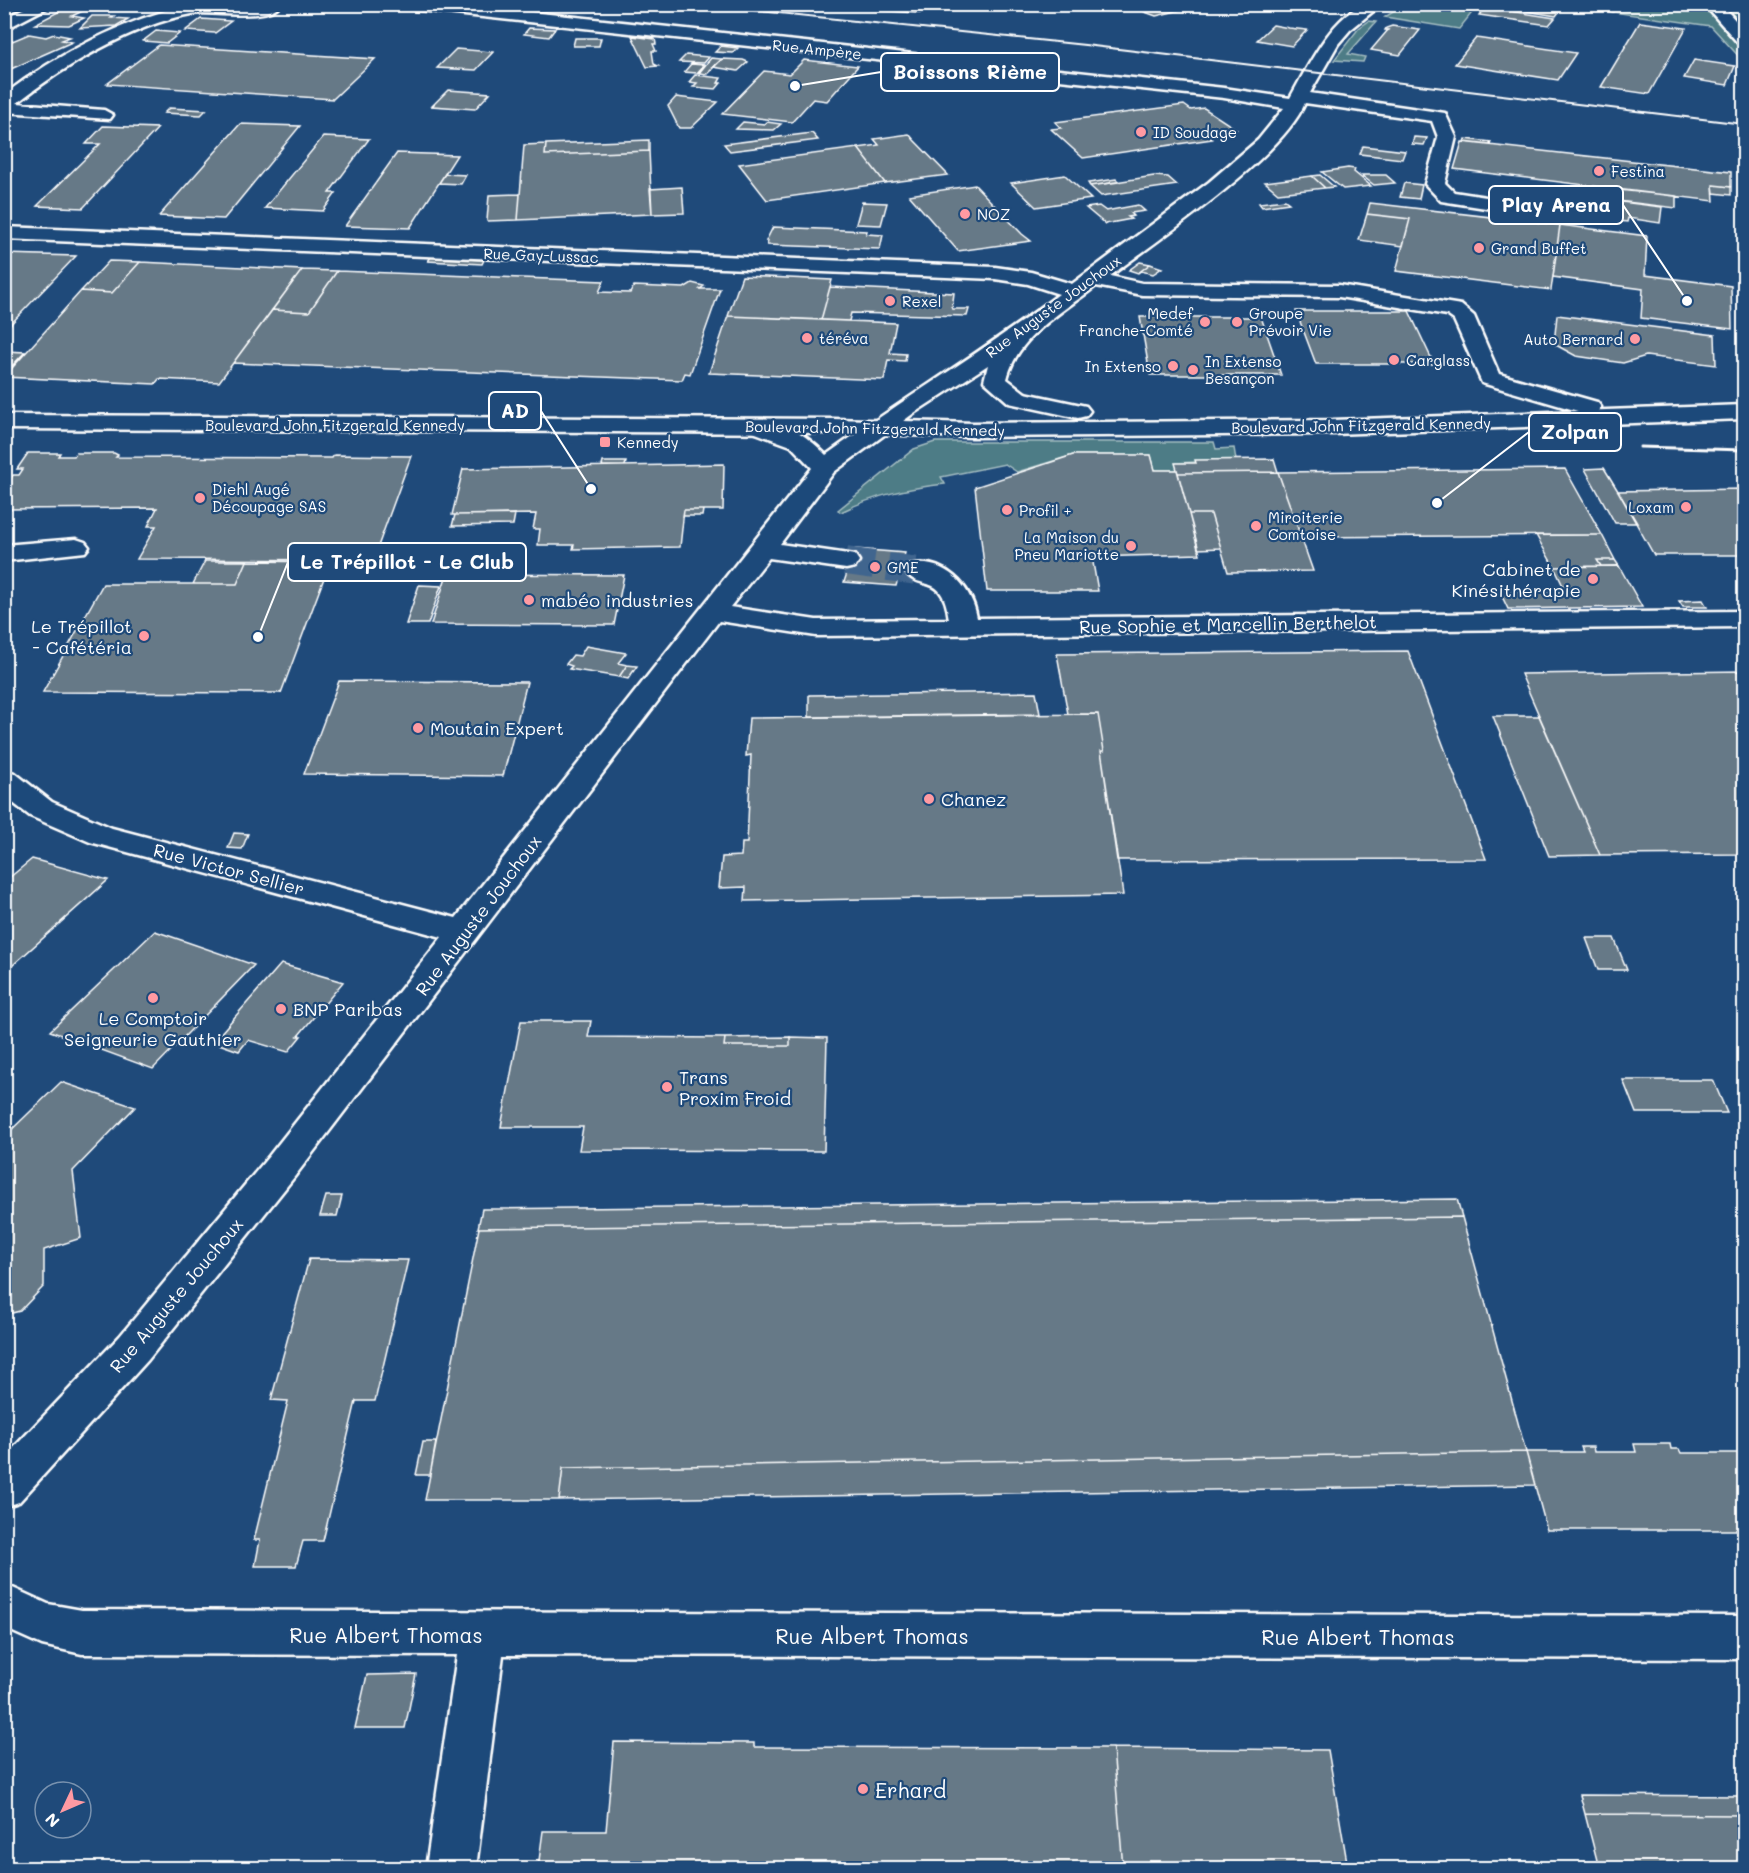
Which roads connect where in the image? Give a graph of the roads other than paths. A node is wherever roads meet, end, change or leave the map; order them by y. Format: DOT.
graph roads {
  1 [pos="46,4"];
  2 [pos="409,4"];
  3 [pos="1374,4"];
  4 [pos="1712,4"];
  5 [pos="268,8"];
  6 [pos="4,25"];
  7 [pos="1744,37"];
  8 [pos="1298,100"];
  9 [pos="4,105"];
  10 [pos="104,115"];
  11 [pos="1524,208"];
  12 [pos="4,233"];
  13 [pos="1083,285"];
  14 [pos="1020,334"];
  15 [pos="999,365"];
  16 [pos="1744,398"];
  17 [pos="4,405"];
  18 [pos="1589,407"];
  19 [pos="944,408"];
  20 [pos="1078,411"];
  21 [pos="1744,412"];
  22 [pos="910,418"];
  23 [pos="4,422"];
  24 [pos="761,426"];
  25 [pos="879,428"];
  26 [pos="825,467"];
  27 [pos="803,499"];
  28 [pos="76,547"];
  29 [pos="762,549"];
  30 [pos="4,553"];
  31 [pos="846,561"];
  32 [pos="918,571"];
  33 [pos="712,612"];
  34 [pos="1744,619"];
  35 [pos="963,626"];
  36 [pos="4,780"];
  37 [pos="466,932"];
  38 [pos="4,1488"];
  39 [pos="4,1605"];
  40 [pos="483,1635"];
  41 [pos="1744,1638"];
  42 [pos="451,1869"];
  1 -- 6 [label="street"];
  2 -- 8 [label="street, Rue Ampère"];
  3 -- 8 [label="street, Rue Auguste Jouchoux"];
  4 -- 7 [label="street"];
  5 -- 9 [label="street"];
  8 -- 11 [label="street, Rue Ampère"];
  8 -- 13 [label="street, Rue Auguste Jouchoux"];
  9 -- 10 [label="street"];
  12 -- 13 [label="street, Rue Gay-Lussac"];
  13 -- 14 [label="street, Rue Auguste Jouchoux"];
  13 -- 18 [label="street, Rue Gay-Lussac"];
  14 -- 15 [label="street, Rue Auguste Jouchoux"];
  14 -- 22 [label="street, Rue Auguste Jouchoux"];
  15 -- 19 [label="street, Rue Auguste Jouchoux"];
  15 -- 20 [label="street"];
  16 -- 18 [label="street, Boulevard John Fitzgerald Kennedy"];
  17 -- 22 [label="street, Boulevard John Fitzgerald Kennedy"];
  18 -- 20 [label="street, Boulevard John Fitzgerald Kennedy"];
  19 -- 20 [label="street, Boulevard John Fitzgerald Kennedy"];
  19 -- 22 [label="street, Rue Auguste Jouchoux"];
  21 -- 22 [label="street, Boulevard John Fitzgerald Kennedy"];
  22 -- 25 [label="street, Boulevard John Fitzgerald Kennedy"];
  22 -- 27 [label="street, Rue Auguste Jouchoux"];
  23 -- 24 [label="street, Boulevard John Fitzgerald Kennedy"];
  24 -- 25 [label="street, Boulevard John Fitzgerald Kennedy"];
  24 -- 26 [label="street"];
  25 -- 26 [label="street, Rue Auguste Jouchoux"];
  26 -- 27 [label="street, Rue Auguste Jouchoux"];
  27 -- 29 [label="street, Rue Auguste Jouchoux"];
  28 -- 30 [label="street"];
  29 -- 31 [label="street"];
  29 -- 33 [label="street, Rue Auguste Jouchoux"];
  32 -- 35 [label="street"];
  33 -- 35 [label="street, Rue Sophie et Marcellin Berthelot"];
  33 -- 37 [label="street, Rue Auguste Jouchoux"];
  34 -- 35 [label="street, Rue Sophie et Marcellin Berthelot"];
  36 -- 37 [label="street, Rue Victor Sellier"];
  37 -- 38 [label="street, Rue Auguste Jouchoux"];
  39 -- 40 [label="street, Rue Albert Thomas"];
  40 -- 41 [label="street, Rue Albert Thomas"];
  40 -- 42 [label="street"];
}
